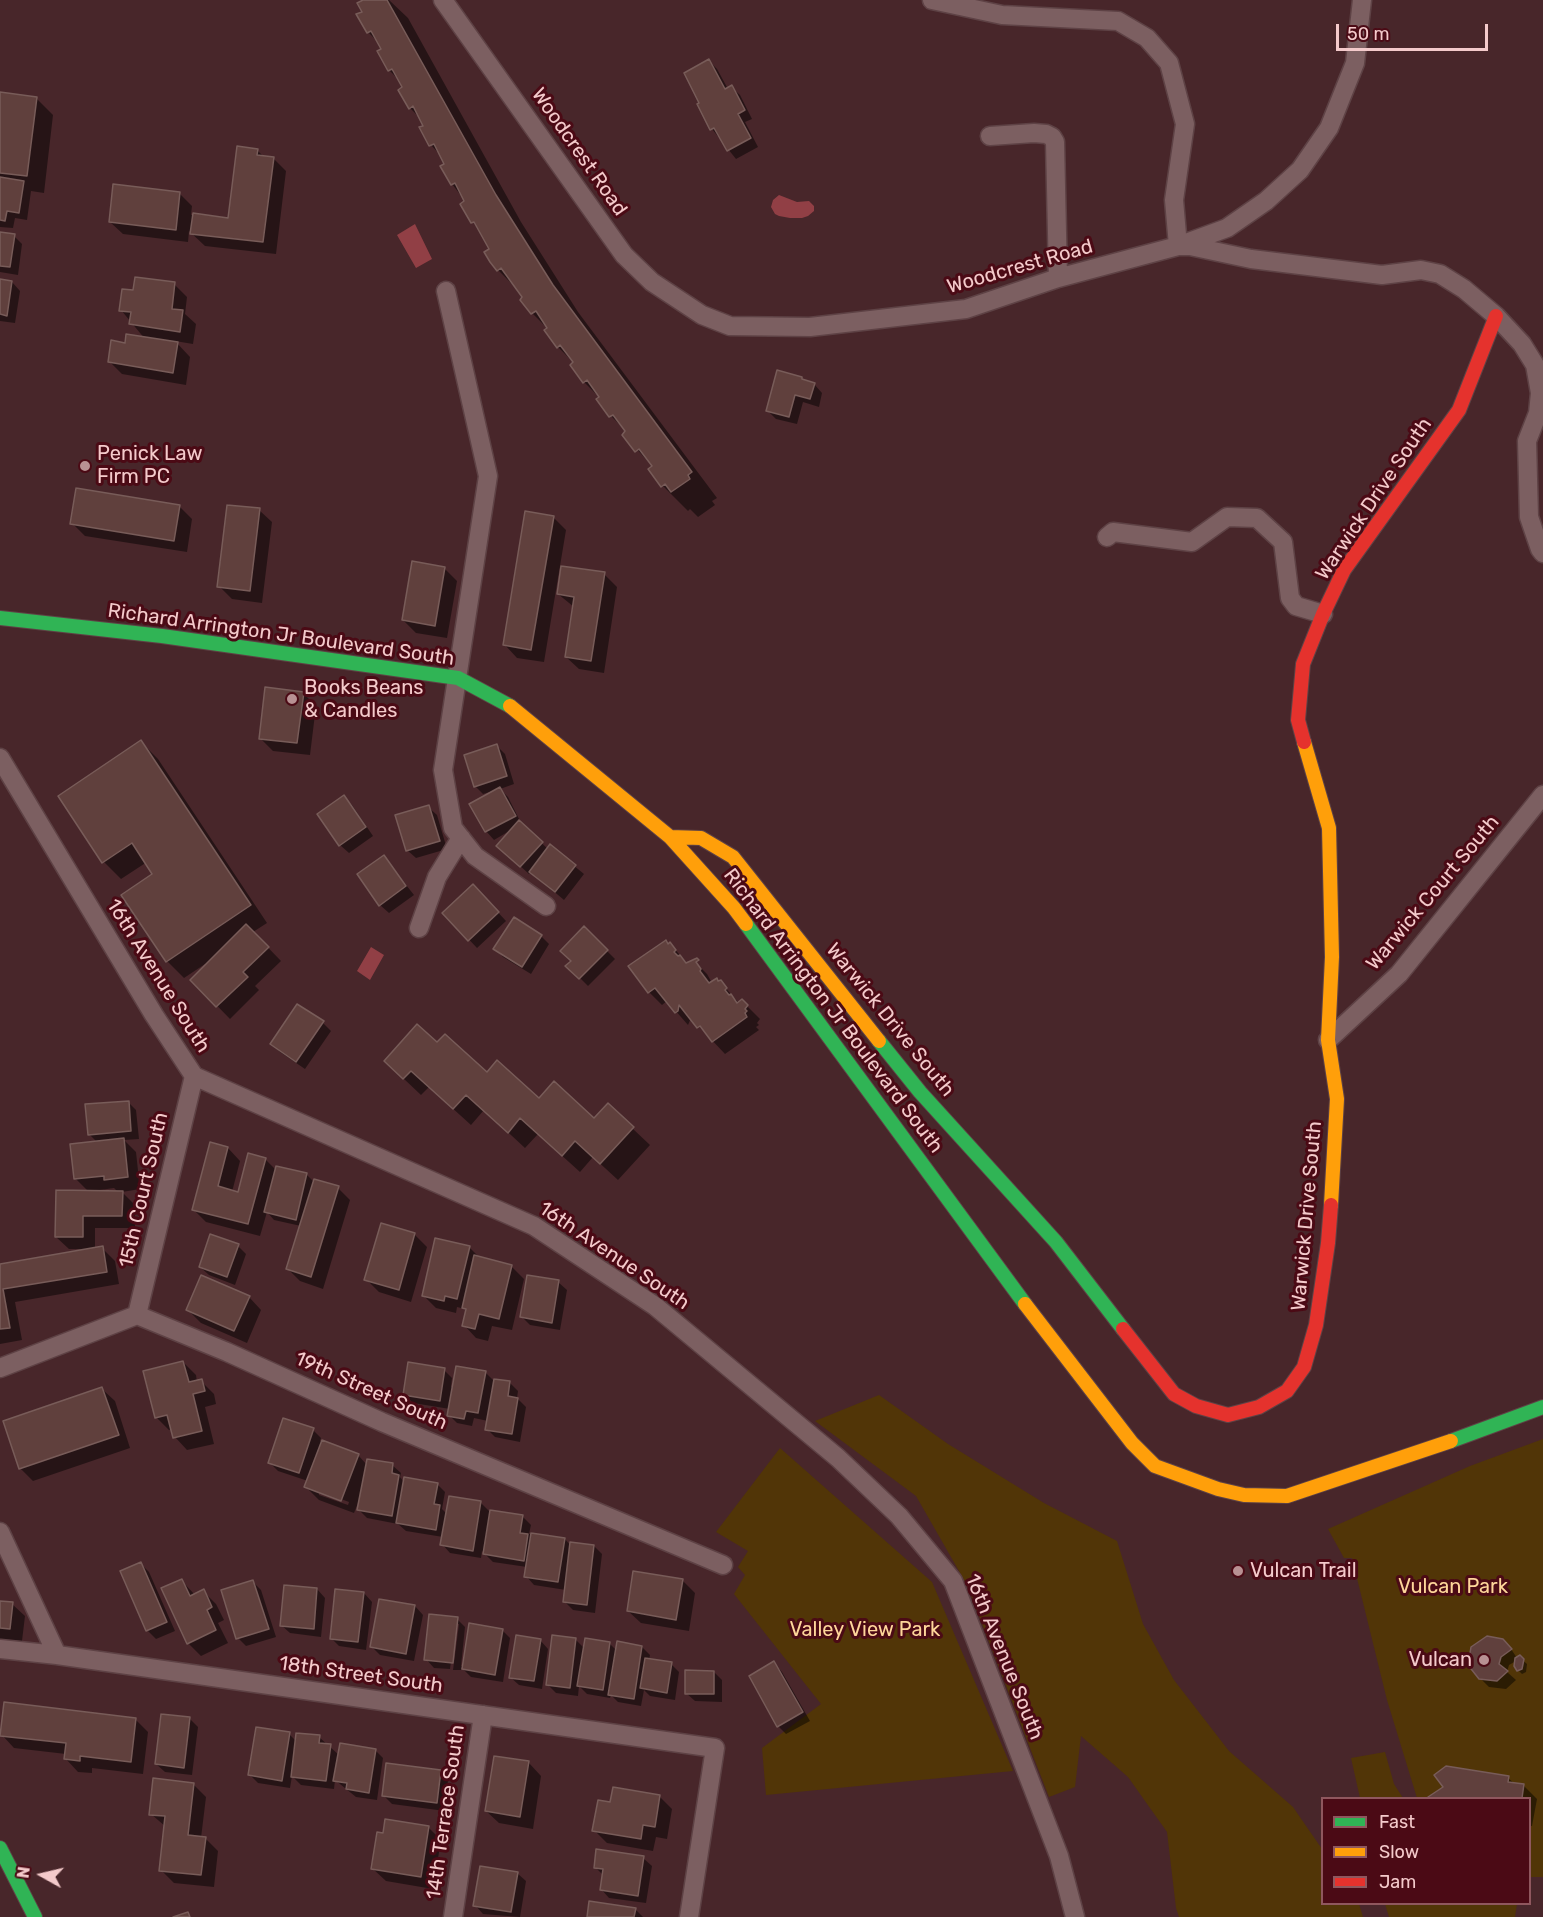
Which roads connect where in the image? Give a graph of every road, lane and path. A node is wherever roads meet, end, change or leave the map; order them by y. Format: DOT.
graph roads {
  1 [pos="443,0"];
  2 [pos="932,0"];
  3 [pos="1362,0"];
  4 [pos="990,136"];
  5 [pos="1178,246"];
  6 [pos="1058,278"];
  7 [pos="446,291"];
  8 [pos="1496,316"];
  9 [pos="1535,443"];
  10 [pos="1107,537"];
  11 [pos="1543,553"];
  12 [pos="1323,614"];
  13 [pos="0,618"];
  14 [pos="458,678"];
  15 [pos="0,758"];
  16 [pos="1543,795"];
  17 [pos="670,837"];
  18 [pos="461,838"];
  19 [pos="546,906"];
  20 [pos="419,928"];
  21 [pos="1328,1040"];
  22 [pos="194,1076"];
  23 [pos="137,1315"];
  24 [pos="0,1368"];
  25 [pos="1543,1407"];
  26 [pos="0,1532"];
  27 [pos="723,1565"];
  28 [pos="0,1649"];
  29 [pos="57,1655"];
  30 [pos="483,1714"];
  31 [pos="0,1848"];
  32 [pos="35,1917"];
  33 [pos="453,1917"];
  34 [pos="689,1917"];
  35 [pos="1076,1917"];
  1 -- 6 [label="street, Woodcrest Road"];
  2 -- 5 [label="street"];
  3 -- 5 [label="street"];
  4 -- 6 [label="street"];
  5 -- 6 [label="street, Woodcrest Road"];
  5 -- 8 [label="street, Woodcrest Road"];
  7 -- 14 [label="street"];
  8 -- 9 [label="street, Woodcrest Road"];
  8 -- 12 [label="street, Warwick Drive South"];
  9 -- 11 [label="street"];
  10 -- 12 [label="street"];
  12 -- 21 [label="street, Warwick Drive South"];
  13 -- 14 [label="street, Richard Arrington Jr Boulevard South"];
  14 -- 17 [label="street, Richard Arrington Jr Boulevard South"];
  14 -- 18 [label="street"];
  15 -- 22 [label="street, 16th Avenue South"];
  16 -- 21 [label="street, Warwick Court South"];
  17 -- 21 [label="street, Warwick Drive South"];
  17 -- 25 [label="street, Richard Arrington Jr Boulevard South"];
  18 -- 19 [label="street"];
  18 -- 20 [label="street"];
  22 -- 23 [label="street, 15th Court South"];
  22 -- 35 [label="street, 16th Avenue South"];
  23 -- 24 [label="street"];
  23 -- 27 [label="street, 19th Street South"];
  26 -- 29 [label="street"];
  28 -- 29 [label="street, 18th Street South"];
  29 -- 30 [label="street, 18th Street South"];
  30 -- 33 [label="street, 14th Terrace South"];
  30 -- 34 [label="street, 18th Street South"];
  31 -- 32 [label="street"];
}
